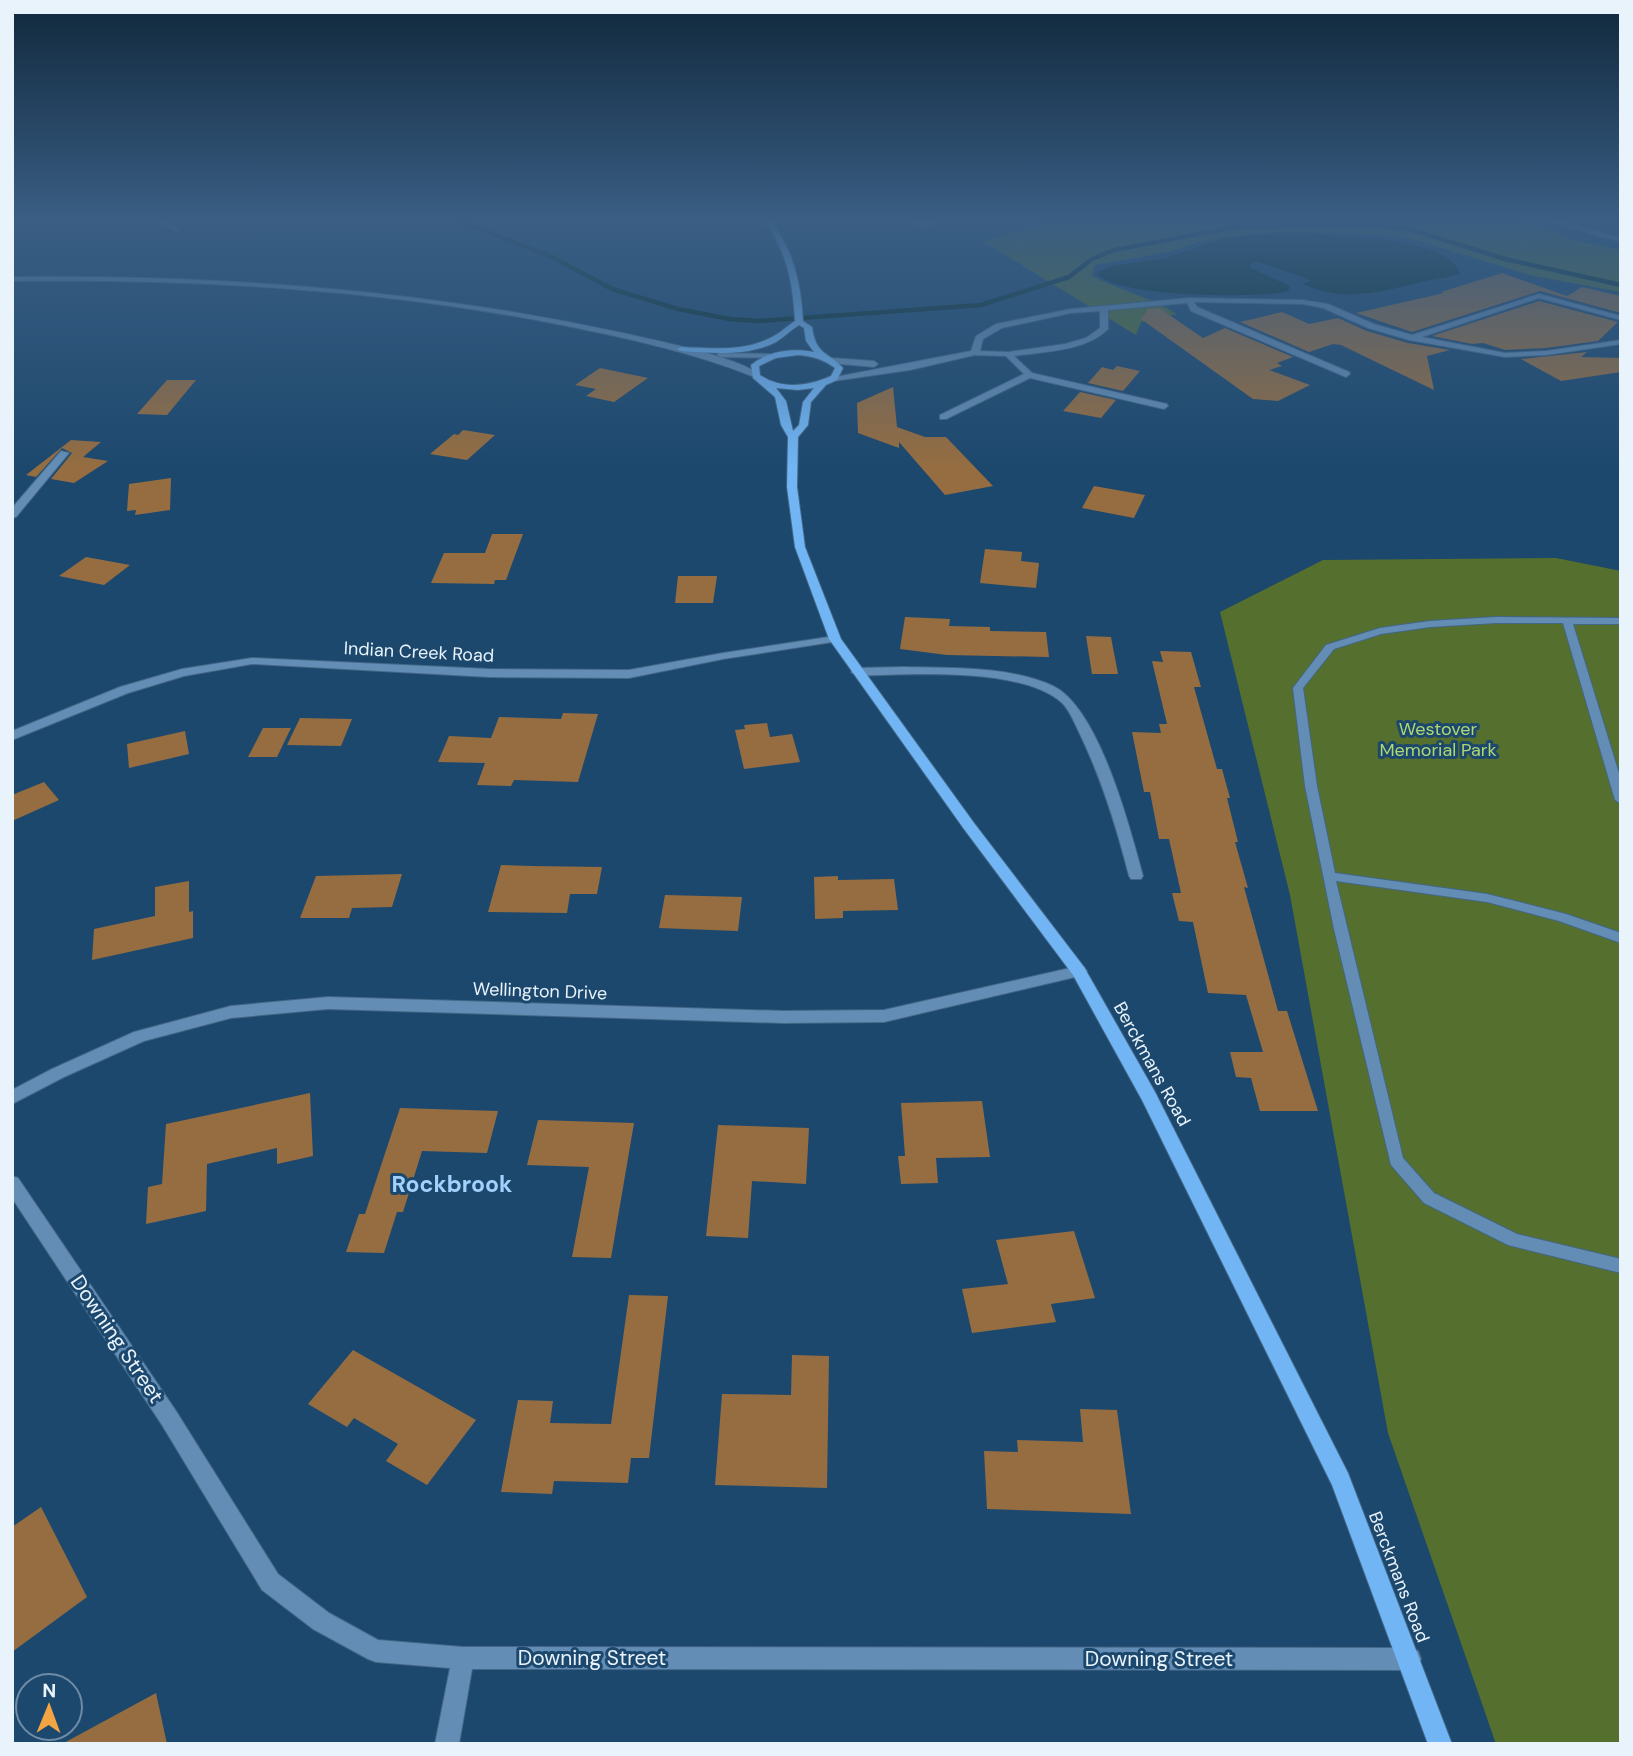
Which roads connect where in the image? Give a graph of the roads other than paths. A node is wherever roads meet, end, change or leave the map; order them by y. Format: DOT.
graph roads {
  1 [pos="435,303"];
  2 [pos="798,303"];
  3 [pos="1161,303"];
  4 [pos="1191,303"];
  5 [pos="1308,303"];
  6 [pos="1518,303"];
  7 [pos="1565,303"];
  8 [pos="1104,309"];
  9 [pos="1621,318"];
  10 [pos="799,322"];
  11 [pos="790,327"];
  12 [pos="1412,338"];
  13 [pos="1621,342"];
  14 [pos="681,349"];
  15 [pos="975,353"];
  16 [pos="1008,354"];
  17 [pos="774,356"];
  18 [pos="821,356"];
  19 [pos="832,361"];
  20 [pos="932,362"];
  21 [pos="755,374"];
  22 [pos="1346,374"];
  23 [pos="1029,375"];
  24 [pos="834,378"];
  25 [pos="763,381"];
  26 [pos="822,384"];
  27 [pos="1164,405"];
  28 [pos="943,417"];
  29 [pos="793,437"];
  30 [pos="64,453"];
  31 [pos="12,515"];
  32 [pos="1567,621"];
  33 [pos="1621,621"];
  34 [pos="835,639"];
  35 [pos="857,672"];
  36 [pos="12,736"];
  37 [pos="1621,800"];
  38 [pos="1136,876"];
  39 [pos="1329,876"];
  40 [pos="1621,938"];
  41 [pos="1079,971"];
  42 [pos="12,1097"];
  43 [pos="12,1183"];
  44 [pos="1621,1266"];
  45 [pos="464,1658"];
  46 [pos="1410,1659"];
  47 [pos="447,1744"];
  48 [pos="1440,1744"];
  1 -- 14 [label="street"];
  2 -- 10 [label="main road"];
  3 -- 8 [label="street"];
  4 -- 22 [label="street"];
  5 -- 12 [label="street"];
  6 -- 12 [label="street"];
  7 -- 9 [label="street"];
  8 -- 15 [label="street"];
  8 -- 16 [label="street"];
  10 -- 11 [label="main road"];
  10 -- 18 [label="main road"];
  11 -- 14 [label="main road"];
  11 -- 17 [label="main road"];
  12 -- 13 [label="street"];
  14 -- 17 [label="street"];
  14 -- 21 [label="street"];
  15 -- 16 [label="street"];
  15 -- 20 [label="street"];
  16 -- 23 [label="street"];
  17 -- 18 [label="main road"];
  17 -- 21 [label="main road"];
  18 -- 19 [label="main road"];
  19 -- 20 [label="street"];
  19 -- 24 [label="main road"];
  20 -- 24 [label="street"];
  21 -- 25 [label="main road, Berckmans Road"];
  23 -- 27 [label="street"];
  23 -- 28 [label="street"];
  24 -- 26 [label="main road"];
  25 -- 26 [label="main road"];
  25 -- 29 [label="main road, Berckmans Road"];
  26 -- 29 [label="main road, Berckmans Road"];
  29 -- 34 [label="main road, Berckmans Road"];
  30 -- 31 [label="street"];
  32 -- 33 [label="lane"];
  32 -- 37 [label="lane"];
  32 -- 39 [label="lane"];
  34 -- 35 [label="main road, Berckmans Road"];
  34 -- 36 [label="street, Indian Creek Road"];
  35 -- 38 [label="street"];
  35 -- 41 [label="main road, Berckmans Road"];
  39 -- 40 [label="lane"];
  39 -- 44 [label="lane"];
  41 -- 42 [label="street, Wellington Drive"];
  41 -- 46 [label="main road, Berckmans Road"];
  43 -- 45 [label="street, Downing Street"];
  45 -- 46 [label="street, Downing Street"];
  45 -- 47 [label="street"];
  46 -- 48 [label="main road, Berckmans Road"];
}
